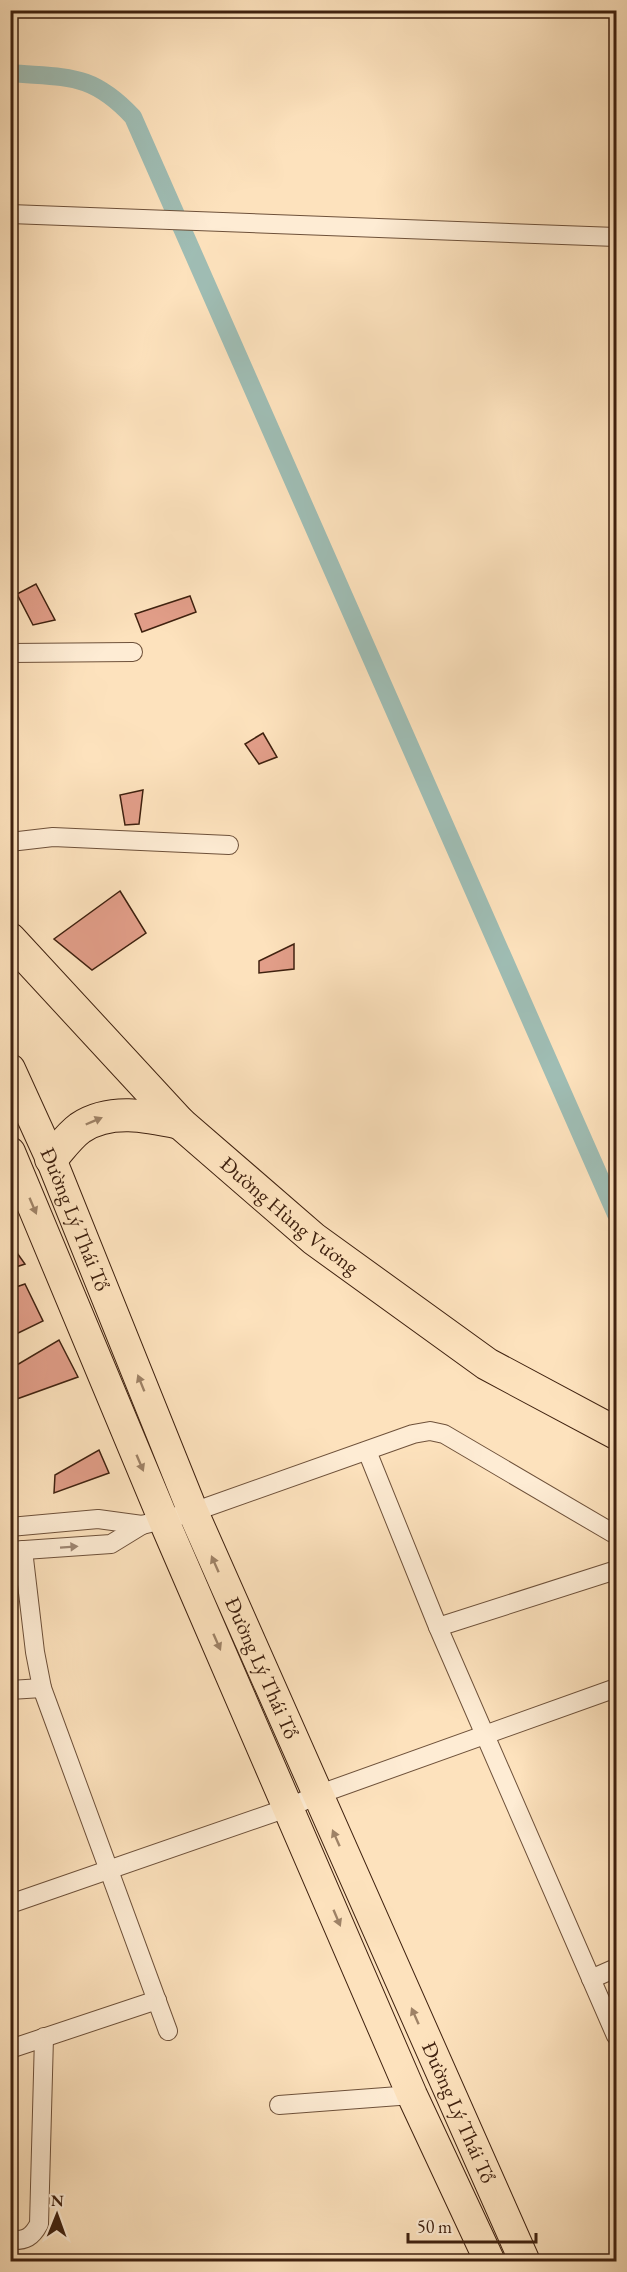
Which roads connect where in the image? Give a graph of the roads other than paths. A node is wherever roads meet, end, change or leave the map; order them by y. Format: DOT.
graph roads {
  1 [pos="10,214"];
  2 [pos="616,237"];
  3 [pos="132,652"];
  4 [pos="10,653"];
  5 [pos="10,842"];
  6 [pos="229,845"];
  7 [pos="10,939"];
  8 [pos="10,1070"];
  9 [pos="180,1123"];
  10 [pos="22,1127"];
  11 [pos="10,1152"];
  12 [pos="51,1159"];
  13 [pos="616,1433"];
  14 [pos="367,1451"];
  15 [pos="193,1512"];
  16 [pos="153,1523"];
  17 [pos="10,1527"];
  18 [pos="616,1535"];
  19 [pos="17,1551"];
  20 [pos="616,1570"];
  21 [pos="438,1627"];
  22 [pos="42,1688"];
  23 [pos="616,1688"];
  24 [pos="10,1690"];
  25 [pos="485,1734"];
  26 [pos="317,1795"];
  27 [pos="290,1807"];
  28 [pos="109,1870"];
  29 [pos="10,1904"];
  30 [pos="384,1947"];
  31 [pos="355,1961"];
  32 [pos="616,1968"];
  33 [pos="591,1979"];
  34 [pos="157,2000"];
  35 [pos="168,2031"];
  36 [pos="616,2036"];
  37 [pos="44,2037"];
  38 [pos="10,2049"];
  39 [pos="444,2083"];
  40 [pos="412,2095"];
  41 [pos="279,2105"];
  42 [pos="10,2240"];
  43 [pos="490,2262"];
  44 [pos="525,2262"];
  1 -- 2 [label="street"];
  3 -- 4 [label="street"];
  5 -- 6 [label="street"];
  7 -- 9 [label="highway, Đường Hùng Vương"];
  8 -- 10 [label="main road, Đường Lý Thái Tổ"];
  12 -- 9 [label="highway, one-way"];
  9 -- 13 [label="highway, Đường Hùng Vương"];
  10 -- 12 [label="main road, Đường Lý Thái Tổ"];
  11 -- 16 [label="main road, Đường Lý Thái Tổ, one-way"];
  15 -- 12 [label="main road, Đường Lý Thái Tổ, one-way"];
  14 -- 15 [label="street"];
  14 -- 18 [label="street"];
  14 -- 21 [label="street"];
  15 -- 16 [label="street"];
  26 -- 15 [label="main road, Đường Lý Thái Tổ, one-way"];
  16 -- 17 [label="street"];
  19 -- 16 [label="street, one-way"];
  16 -- 27 [label="main road, Đường Lý Thái Tổ, one-way"];
  19 -- 22 [label="street"];
  20 -- 21 [label="street"];
  21 -- 25 [label="street"];
  22 -- 24 [label="street"];
  22 -- 28 [label="street"];
  23 -- 25 [label="street"];
  25 -- 26 [label="street"];
  25 -- 33 [label="street"];
  26 -- 27 [label="street"];
  30 -- 26 [label="main road, Đường Lý Thái Tổ, one-way"];
  27 -- 28 [label="street"];
  27 -- 31 [label="main road, Đường Lý Thái Tổ, one-way"];
  28 -- 29 [label="street"];
  28 -- 34 [label="street"];
  30 -- 31 [label="main road"];
  39 -- 30 [label="main road, Đường Lý Thái Tổ, one-way"];
  31 -- 40 [label="main road, Đường Lý Thái Tổ"];
  32 -- 33 [label="street"];
  33 -- 36 [label="street"];
  34 -- 35 [label="street"];
  34 -- 37 [label="street"];
  37 -- 38 [label="street"];
  37 -- 42 [label="street"];
  39 -- 40 [label="main road"];
  39 -- 44 [label="main road, Đường Lý Thái Tổ"];
  40 -- 41 [label="street"];
  40 -- 43 [label="main road, Đường Lý Thái Tổ"];
}
